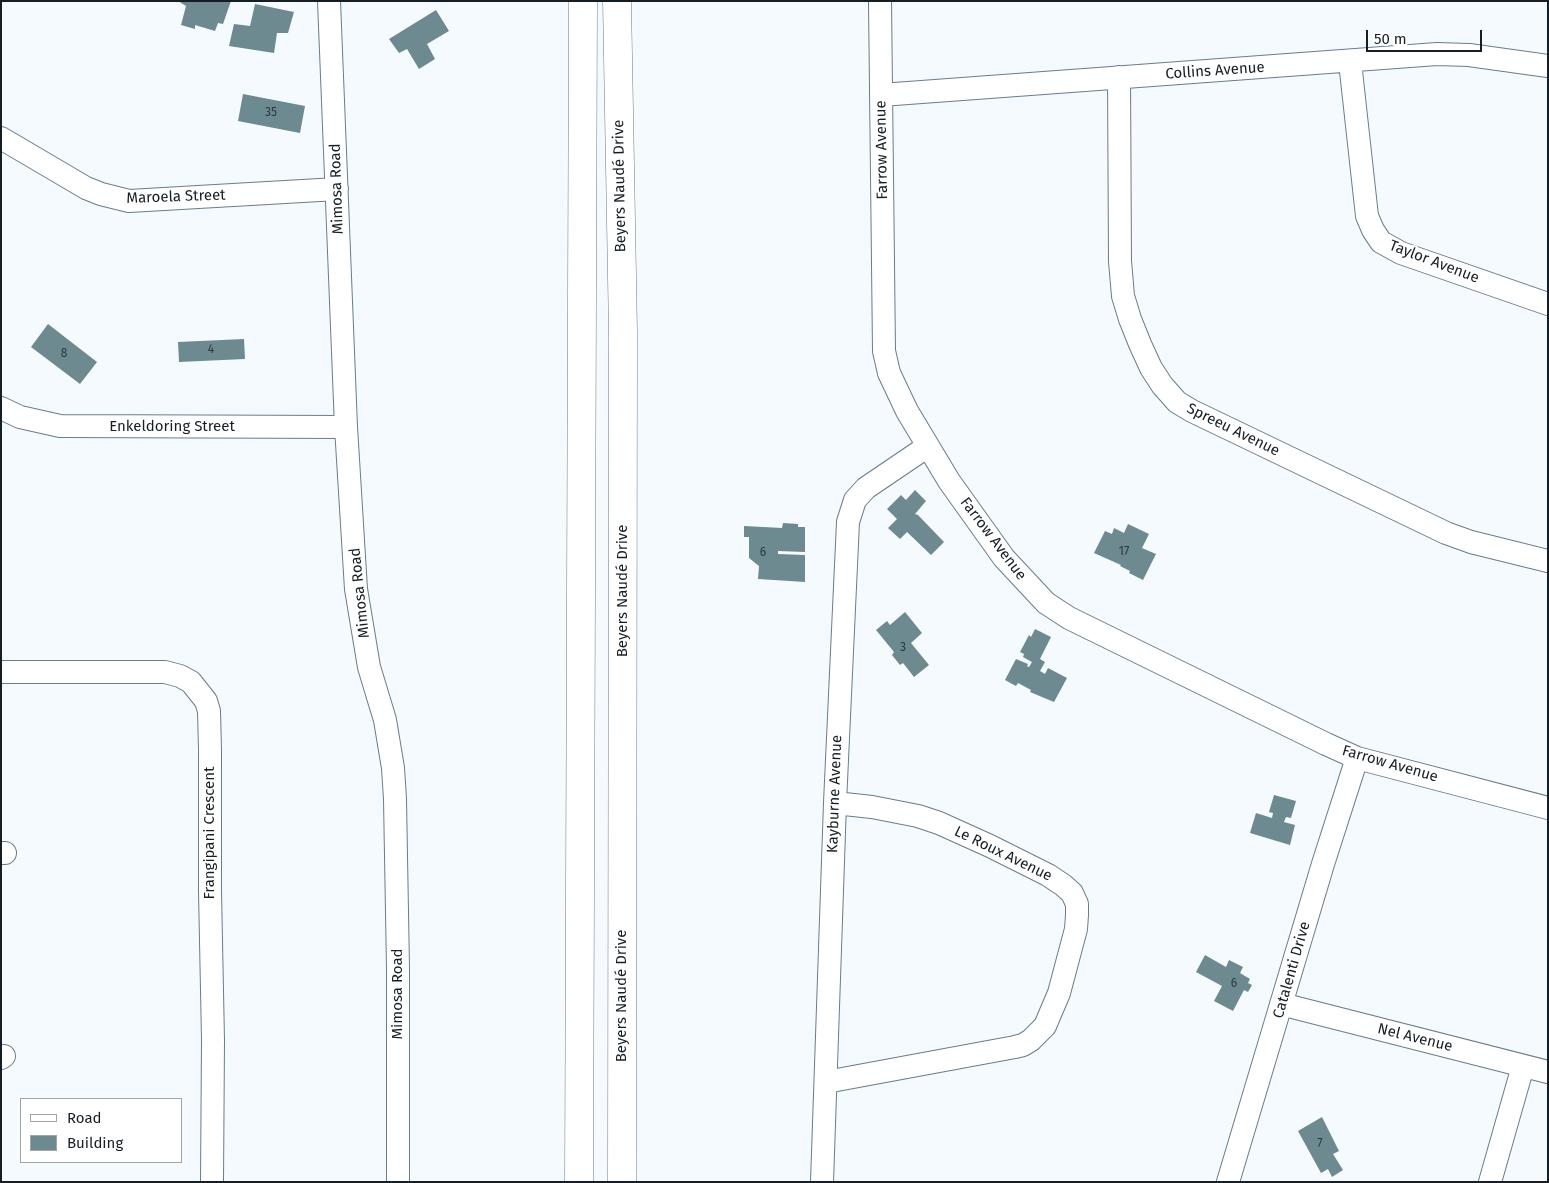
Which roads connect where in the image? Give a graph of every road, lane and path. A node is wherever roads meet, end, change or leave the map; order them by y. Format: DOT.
graph roads {
  1 [pos="329,1"];
  2 [pos="583,1"];
  3 [pos="617,1"];
  4 [pos="880,1"];
  5 [pos="1350,62"];
  6 [pos="1548,66"];
  7 [pos="1118,77"];
  8 [pos="881,96"];
  9 [pos="1,138"];
  10 [pos="337,189"];
  11 [pos="1548,304"];
  12 [pos="1,408"];
  13 [pos="346,427"];
  14 [pos="928,446"];
  15 [pos="1548,561"];
  16 [pos="1,672"];
  17 [pos="1357,758"];
  18 [pos="835,803"];
  19 [pos="1548,808"];
  20 [pos="1281,1004"];
  21 [pos="1523,1066"];
  22 [pos="1548,1072"];
  23 [pos="826,1082"];
  24 [pos="212,1182"];
  25 [pos="398,1182"];
  26 [pos="579,1182"];
  27 [pos="622,1182"];
  28 [pos="822,1182"];
  29 [pos="1228,1182"];
  30 [pos="1490,1182"];
  1 -- 10 [label="street, Mimosa Road"];
  2 -- 26 [label="main road"];
  3 -- 27 [label="main road, Beyers Naudé Drive"];
  4 -- 8 [label="street, Farrow Avenue"];
  5 -- 6 [label="street, Collins Avenue"];
  5 -- 7 [label="street, Collins Avenue"];
  5 -- 11 [label="street, Taylor Avenue"];
  7 -- 8 [label="street, Collins Avenue"];
  7 -- 15 [label="street, Spreeu Avenue"];
  8 -- 14 [label="street, Farrow Avenue"];
  9 -- 10 [label="street, Maroela Street"];
  10 -- 13 [label="street, Mimosa Road"];
  12 -- 13 [label="street, Enkeldoring Street"];
  13 -- 25 [label="street, Mimosa Road"];
  14 -- 17 [label="street, Farrow Avenue"];
  14 -- 18 [label="street, Kayburne Avenue"];
  16 -- 24 [label="street, Frangipani Crescent"];
  17 -- 19 [label="street, Farrow Avenue"];
  17 -- 20 [label="street, Catalenti Drive"];
  18 -- 23 [label="street, Kayburne Avenue"];
  18 -- 23 [label="street, Le Roux Avenue"];
  20 -- 21 [label="street, Nel Avenue"];
  20 -- 29 [label="street, Catalenti Drive"];
  21 -- 22 [label="street, Nel Avenue"];
  21 -- 30 [label="street"];
  23 -- 28 [label="street, Kayburne Avenue"];
}
